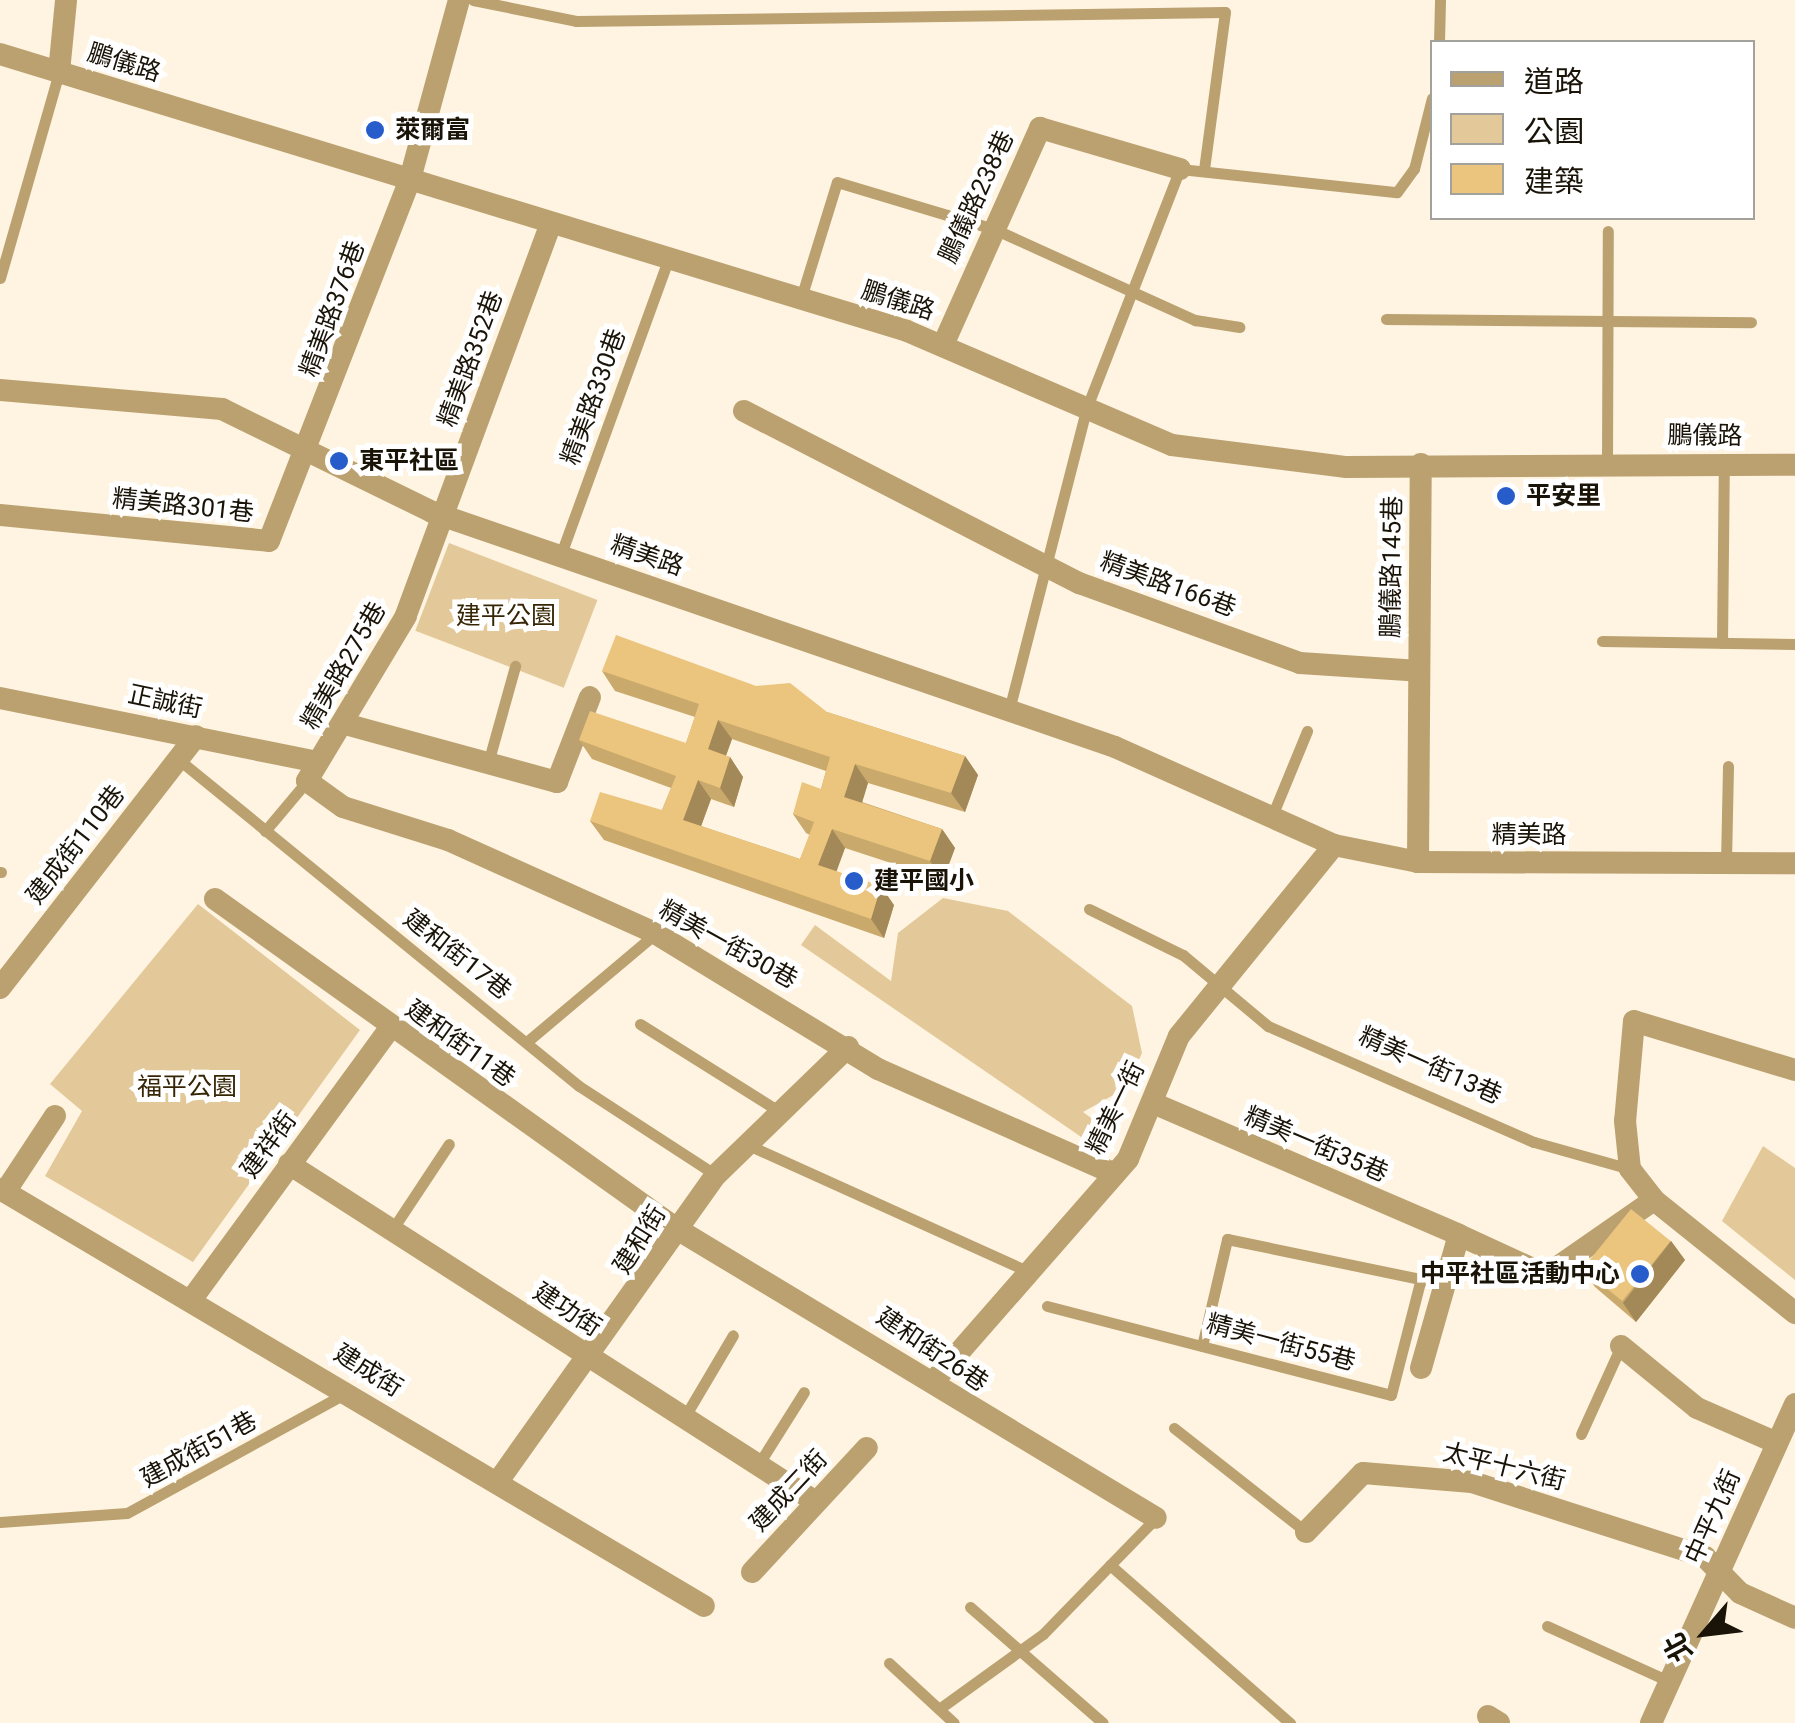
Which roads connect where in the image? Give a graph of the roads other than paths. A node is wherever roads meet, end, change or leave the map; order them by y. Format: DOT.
graph roads {
  1 [pos="66,0"];
  2 [pos="459,0"];
  3 [pos="473,0"];
  4 [pos="1440,0"];
  5 [pos="1439,40"];
  6 [pos="0,54"];
  7 [pos="59,72"];
  8 [pos="1430,106"];
  9 [pos="1180,169"];
  10 [pos="1204,170"];
  11 [pos="410,179"];
  12 [pos="551,223"];
  13 [pos="994,228"];
  14 [pos="1608,231"];
  15 [pos="670,256"];
  16 [pos="0,278"];
  17 [pos="1135,291"];
  18 [pos="801,298"];
  19 [pos="1386,319"];
  20 [pos="1610,321"];
  21 [pos="1750,322"];
  22 [pos="1239,326"];
  23 [pos="943,345"];
  24 [pos="0,390"];
  25 [pos="1087,407"];
  26 [pos="744,411"];
  27 [pos="308,457"];
  28 [pos="1607,463"];
  29 [pos="1421,464"];
  30 [pos="1724,464"];
  31 [pos="1795,465"];
  32 [pos="0,515"];
  33 [pos="442,515"];
  34 [pos="560,554"];
  35 [pos="1039,566"];
  36 [pos="1602,641"];
  37 [pos="1722,643"];
  38 [pos="1795,644"];
  39 [pos="515,666"];
  40 [pos="1418,671"];
  41 [pos="590,697"];
  42 [pos="0,698"];
  43 [pos="1009,710"];
  44 [pos="345,724"];
  45 [pos="1306,730"];
  46 [pos="196,736"];
  47 [pos="178,759"];
  48 [pos="488,763"];
  49 [pos="1728,766"];
  50 [pos="312,772"];
  51 [pos="1272,816"];
  52 [pos="265,830"];
  53 [pos="1334,846"];
  54 [pos="1418,862"];
  55 [pos="1726,862"];
  56 [pos="1795,862"];
  57 [pos="214,899"];
  58 [pos="1089,909"];
  59 [pos="655,933"];
  60 [pos="0,988"];
  61 [pos="1220,988"];
  62 [pos="640,1024"];
  63 [pos="390,1028"];
  64 [pos="529,1040"];
  65 [pos="848,1047"];
  66 [pos="1795,1070"];
  67 [pos="1153,1103"];
  68 [pos="778,1110"];
  69 [pos="54,1116"];
  70 [pos="449,1144"];
  71 [pos="746,1144"];
  72 [pos="289,1164"];
  73 [pos="1630,1169"];
  74 [pos="1115,1174"];
  75 [pos="716,1175"];
  76 [pos="2,1190"];
  77 [pos="1654,1200"];
  78 [pos="677,1229"];
  79 [pos="392,1230"];
  80 [pos="1459,1235"];
  81 [pos="1034,1274"];
  82 [pos="1430,1282"];
  83 [pos="194,1296"];
  84 [pos="1047,1306"];
  85 [pos="1795,1312"];
  86 [pos="733,1335"];
  87 [pos="1202,1346"];
  88 [pos="1622,1346"];
  89 [pos="592,1359"];
  90 [pos="1421,1368"];
  91 [pos="933,1382"];
  92 [pos="350,1391"];
  93 [pos="804,1392"];
  94 [pos="1795,1404"];
  95 [pos="684,1418"];
  96 [pos="1174,1428"];
  97 [pos="1580,1434"];
  98 [pos="1777,1443"];
  99 [pos="867,1448"];
  100 [pos="758,1465"];
  101 [pos="499,1480"];
  102 [pos="816,1502"];
  103 [pos="1156,1518"];
  104 [pos="0,1522"];
  105 [pos="1306,1532"];
  106 [pos="1110,1565"];
  107 [pos="752,1572"];
  108 [pos="1717,1576"];
  109 [pos="704,1606"];
  110 [pos="970,1607"];
  111 [pos="1795,1618"];
  112 [pos="1547,1626"];
  113 [pos="1023,1649"];
  114 [pos="889,1662"];
  115 [pos="1669,1680"];
  116 [pos="939,1709"];
  117 [pos="954,1723"];
  118 [pos="1103,1723"];
  119 [pos="1290,1723"];
  120 [pos="1651,1723"];
  1 -- 7 [label="street"];
  2 -- 11 [label="street, 精美路376巷"];
  3 -- 10 [label="lane"];
  4 -- 5 [label="lane"];
  6 -- 7 [label="street, 鵬儀路"];
  7 -- 11 [label="street, 鵬儀路"];
  7 -- 16 [label="lane"];
  8 -- 10 [label="lane"];
  9 -- 10 [label="lane"];
  9 -- 13 [label="street, 鵬儀路238巷"];
  9 -- 17 [label="lane"];
  11 -- 12 [label="street, 鵬儀路"];
  11 -- 27 [label="street, 精美路376巷"];
  12 -- 15 [label="street, 鵬儀路"];
  12 -- 33 [label="street, 精美路352巷"];
  13 -- 17 [label="lane"];
  13 -- 18 [label="lane"];
  13 -- 23 [label="street, 鵬儀路238巷"];
  14 -- 20 [label="lane"];
  15 -- 18 [label="street, 鵬儀路"];
  15 -- 34 [label="lane, 精美路330巷"];
  17 -- 22 [label="lane"];
  17 -- 25 [label="lane"];
  18 -- 23 [label="street, 鵬儀路"];
  19 -- 20 [label="lane"];
  20 -- 21 [label="lane"];
  20 -- 28 [label="lane"];
  23 -- 25 [label="street, 鵬儀路"];
  24 -- 27 [label="street, 精美路"];
  25 -- 29 [label="street, 鵬儀路"];
  25 -- 35 [label="lane"];
  26 -- 35 [label="street, 精美路166巷"];
  27 -- 32 [label="street, 精美路301巷"];
  27 -- 33 [label="street, 精美路"];
  28 -- 29 [label="street, 鵬儀路"];
  28 -- 30 [label="street, 鵬儀路"];
  29 -- 40 [label="street, 鵬儀路145巷"];
  30 -- 31 [label="street, 鵬儀路"];
  30 -- 37 [label="lane"];
  33 -- 34 [label="street, 精美路"];
  33 -- 44 [label="street, 精美路275巷"];
  34 -- 43 [label="street, 精美路"];
  35 -- 40 [label="street, 精美路166巷"];
  35 -- 43 [label="lane"];
  36 -- 37 [label="lane"];
  37 -- 38 [label="lane"];
  39 -- 48 [label="lane"];
  40 -- 54 [label="street"];
  41 -- 48 [label="street"];
  42 -- 46 [label="street, 正誠街"];
  43 -- 51 [label="street, 精美路"];
  44 -- 48 [label="street"];
  44 -- 50 [label="street, 精美路275巷"];
  45 -- 51 [label="lane"];
  46 -- 47 [label="street, 建成街110巷"];
  46 -- 50 [label="street, 正誠街"];
  47 -- 52 [label="lane, 建和街17巷"];
  47 -- 60 [label="street, 建成街110巷"];
  49 -- 55 [label="lane"];
  50 -- 52 [label="lane, 精美路275巷"];
  50 -- 59 [label="street, 精美一街30巷"];
  51 -- 53 [label="street, 精美路"];
  52 -- 64 [label="lane, 建和街17巷"];
  53 -- 54 [label="street, 精美路"];
  53 -- 61 [label="street, 精美一街"];
  54 -- 55 [label="street, 精美路"];
  55 -- 56 [label="street, 精美路"];
  57 -- 63 [label="street, 建和街11巷"];
  58 -- 61 [label="lane, 精美一街13巷"];
  59 -- 64 [label="lane"];
  59 -- 65 [label="street, 精美一街30巷"];
  61 -- 67 [label="street, 精美一街"];
  61 -- 73 [label="lane, 精美一街13巷"];
  62 -- 68 [label="lane"];
  63 -- 72 [label="street, 建祥街"];
  63 -- 78 [label="street, 建和街11巷"];
  64 -- 75 [label="lane, 建和街17巷"];
  65 -- 68 [label="street, 建和街"];
  65 -- 74 [label="street, 精美一街30巷"];
  66 -- 73 [label="street"];
  67 -- 74 [label="street, 精美一街"];
  67 -- 80 [label="street, 精美一街35巷"];
  68 -- 71 [label="street, 建和街"];
  69 -- 76 [label="street"];
  70 -- 79 [label="lane"];
  71 -- 75 [label="street, 建和街"];
  71 -- 81 [label="lane"];
  72 -- 79 [label="street, 建功街"];
  72 -- 83 [label="street, 建祥街"];
  73 -- 77 [label="street"];
  74 -- 81 [label="street, 精美一街"];
  75 -- 78 [label="street, 建和街"];
  76 -- 83 [label="street, 建成街"];
  77 -- 80 [label="street, 精美一街35巷"];
  77 -- 85 [label="street"];
  78 -- 89 [label="street, 建和街"];
  78 -- 91 [label="street, 建和街26巷"];
  79 -- 89 [label="street, 建功街"];
  80 -- 82 [label="street"];
  81 -- 91 [label="street, 精美一街"];
  82 -- 87 [label="lane, 精美一街55巷"];
  82 -- 87 [label="lane"];
  82 -- 90 [label="street"];
  83 -- 92 [label="street, 建成街"];
  84 -- 87 [label="lane, 精美一街55巷"];
  86 -- 95 [label="lane"];
  88 -- 97 [label="lane"];
  88 -- 98 [label="street"];
  89 -- 95 [label="street, 建功街"];
  89 -- 101 [label="street, 建和街"];
  91 -- 103 [label="street, 建和街26巷"];
  92 -- 101 [label="street, 建成街"];
  92 -- 104 [label="lane, 建成街51巷"];
  93 -- 100 [label="lane"];
  94 -- 98 [label="street, 中平九街"];
  95 -- 100 [label="street, 建功街"];
  96 -- 105 [label="lane, 太平十六街"];
  98 -- 108 [label="street, 中平九街"];
  99 -- 102 [label="street, 建成二街"];
  100 -- 102 [label="street, 建功街"];
  101 -- 109 [label="street, 建成街"];
  102 -- 107 [label="street, 建成二街"];
  103 -- 106 [label="lane"];
  105 -- 108 [label="street, 太平十六街"];
  106 -- 113 [label="lane"];
  106 -- 119 [label="lane"];
  108 -- 111 [label="street, 太平十六街"];
  108 -- 115 [label="street, 中平九街"];
  110 -- 113 [label="lane"];
  112 -- 115 [label="lane"];
  113 -- 116 [label="lane"];
  113 -- 118 [label="lane"];
  114 -- 116 [label="lane"];
  115 -- 120 [label="street, 中平九街"];
  116 -- 117 [label="lane"];
}
